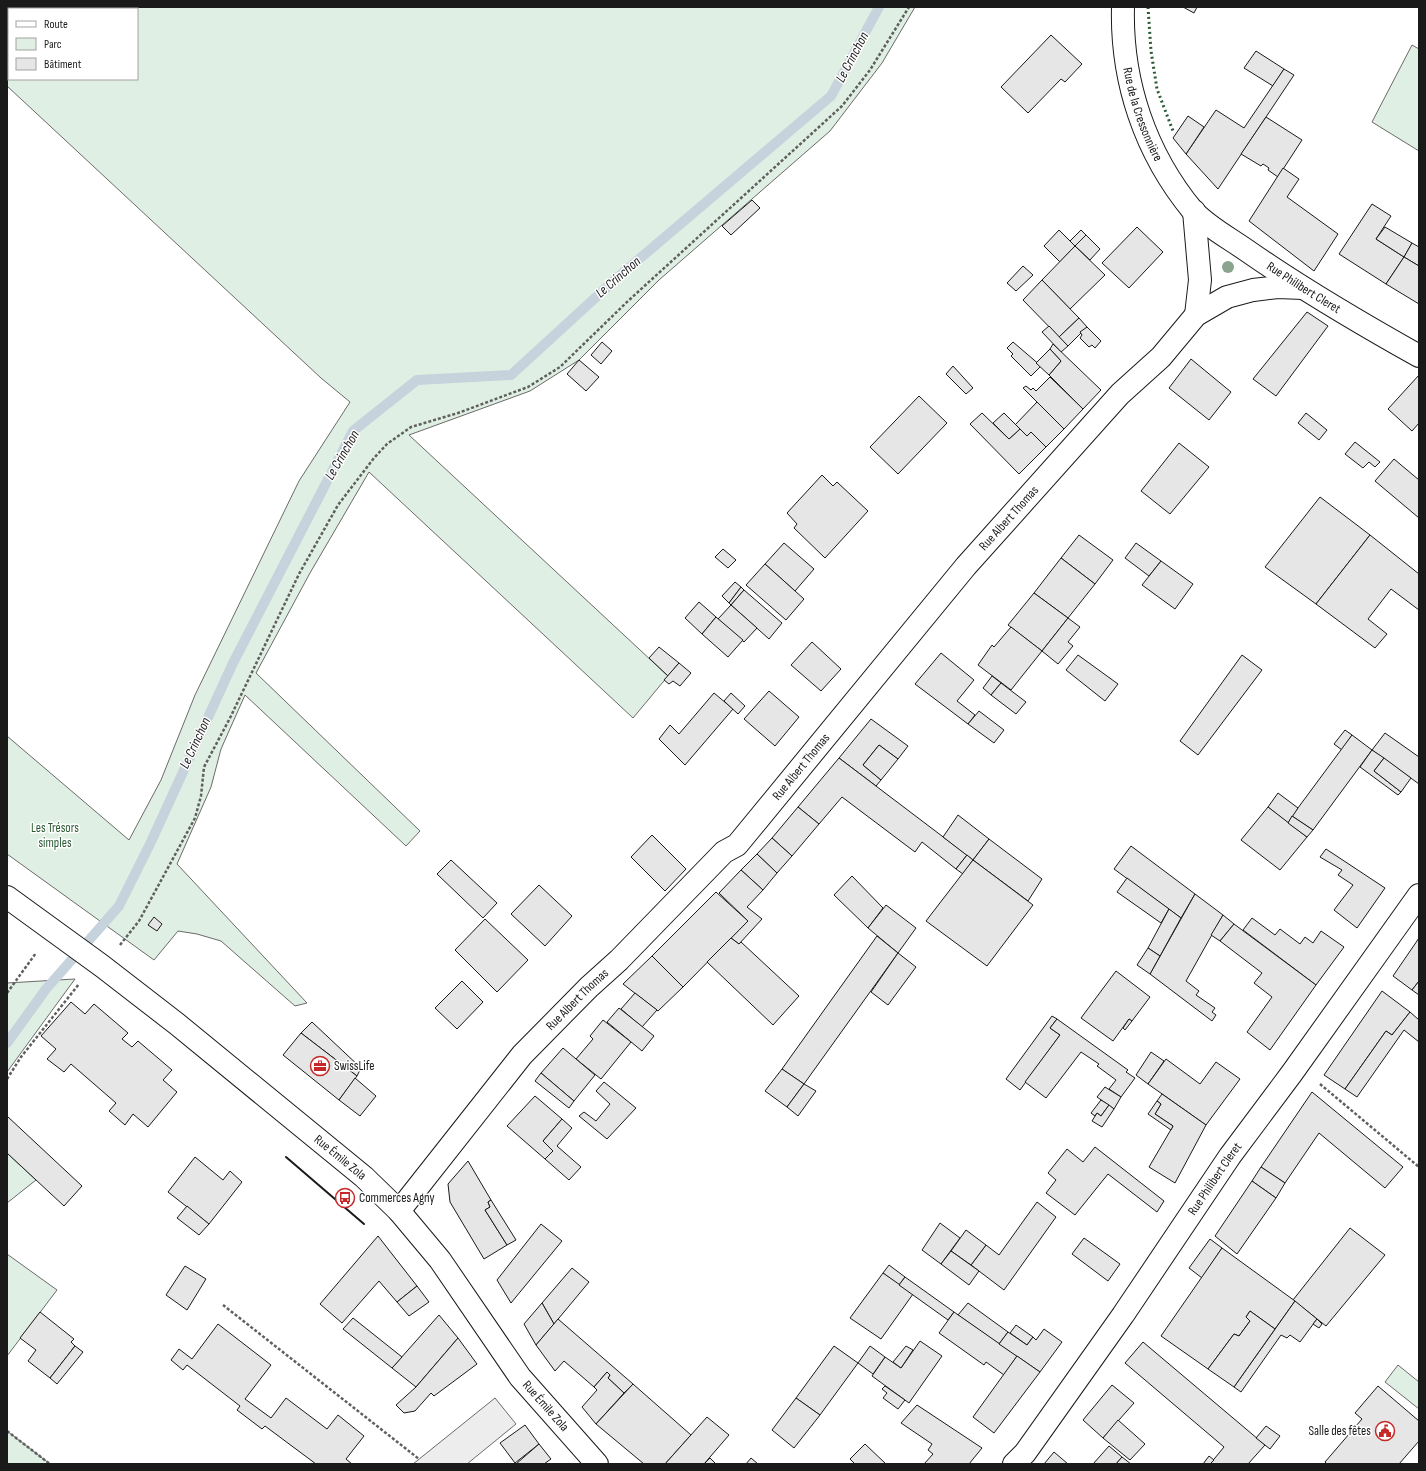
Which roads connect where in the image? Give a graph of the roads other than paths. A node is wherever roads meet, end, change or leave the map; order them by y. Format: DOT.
graph roads {
  1 [pos="1123,7"];
  2 [pos="1194,211"];
  3 [pos="1303,288"];
  4 [pos="1196,315"];
  5 [pos="1419,356"];
  6 [pos="1419,895"];
  7 [pos="7,897"];
  8 [pos="399,1211"];
  9 [pos="597,1464"];
  10 [pos="1014,1464"];
  1 -- 2 [label="street, Rue de la Cressonnière"];
  2 -- 3 [label="street, Rue Philibert Cleret"];
  2 -- 4 [label="street"];
  3 -- 4 [label="street, Rue Albert Thomas"];
  3 -- 5 [label="street, Rue Philibert Cleret"];
  4 -- 8 [label="street, Rue Albert Thomas"];
  6 -- 10 [label="street, Rue Philibert Cleret"];
  7 -- 8 [label="street, Rue Émile Zola"];
  8 -- 9 [label="street, Rue Émile Zola"];
}
